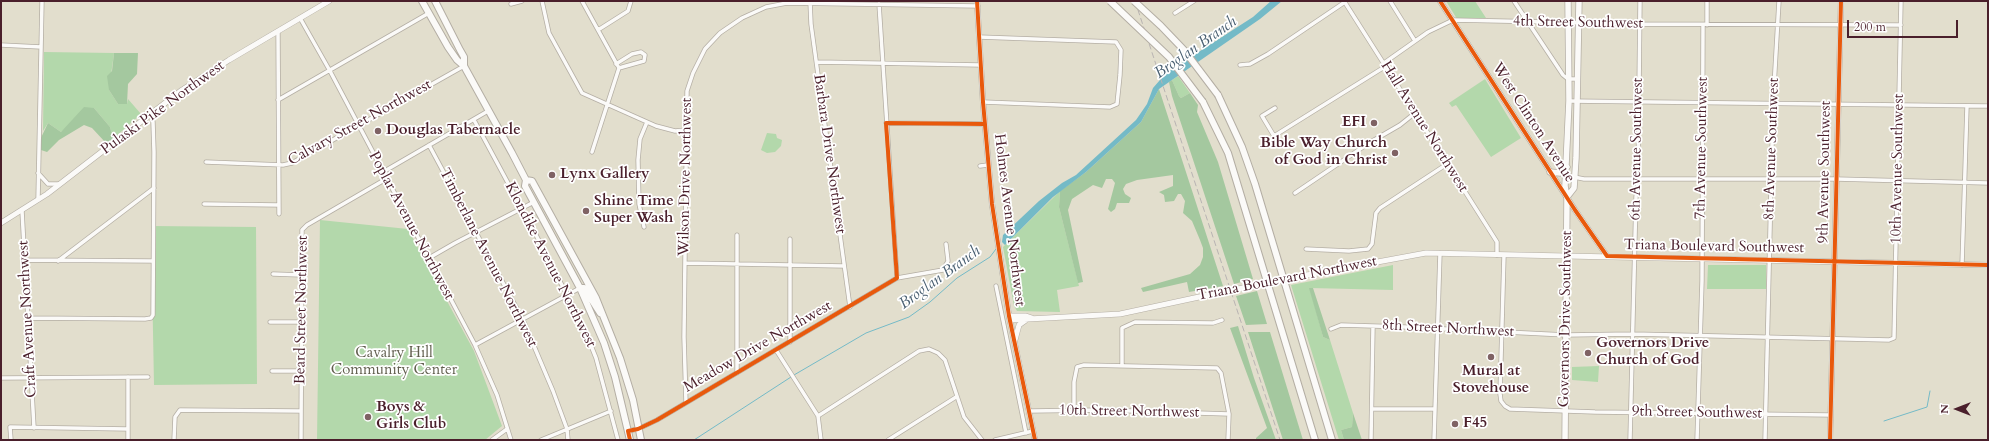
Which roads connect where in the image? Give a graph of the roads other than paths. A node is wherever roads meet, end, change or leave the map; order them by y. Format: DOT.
graph roads {
  1 [pos="42,1"];
  2 [pos="330,1"];
  3 [pos="422,1"];
  4 [pos="435,1"];
  5 [pos="522,1"];
  6 [pos="542,1"];
  7 [pos="582,1"];
  8 [pos="631,1"];
  9 [pos="1110,1"];
  10 [pos="1134,1"];
  11 [pos="1194,1"];
  12 [pos="1390,1"];
  13 [pos="1440,1"];
  14 [pos="1514,1"];
  15 [pos="1568,1"];
  16 [pos="1579,1"];
  17 [pos="1640,1"];
  18 [pos="1707,1"];
  19 [pos="1778,1"];
  20 [pos="1841,1"];
  21 [pos="1901,1"];
  22 [pos="810,2"];
  23 [pos="1345,2"];
  24 [pos="511,4"];
  25 [pos="880,4"];
  26 [pos="978,4"];
  27 [pos="429,13"];
  28 [pos="1175,13"];
  29 [pos="300,18"];
  30 [pos="1453,20"];
  31 [pos="1527,22"];
  32 [pos="1568,23"];
  33 [pos="1579,23"];
  34 [pos="1640,24"];
  35 [pos="1705,25"];
  36 [pos="1777,25"];
  37 [pos="1840,25"];
  38 [pos="1901,25"];
  39 [pos="598,30"];
  40 [pos="278,31"];
  41 [pos="979,37"];
  42 [pos="1415,42"];
  43 [pos="1,45"];
  44 [pos="41,47"];
  45 [pos="817,62"];
  46 [pos="883,63"];
  47 [pos="616,64"];
  48 [pos="980,65"];
  49 [pos="1240,65"];
  50 [pos="1385,65"];
  51 [pos="464,66"];
  52 [pos="619,68"];
  53 [pos="330,71"];
  54 [pos="1568,79"];
  55 [pos="1578,79"];
  56 [pos="278,100"];
  57 [pos="1578,100"];
  58 [pos="1569,101"];
  59 [pos="983,102"];
  60 [pos="1638,102"];
  61 [pos="1703,103"];
  62 [pos="1773,104"];
  63 [pos="1838,104"];
  64 [pos="608,105"];
  65 [pos="1899,106"];
  66 [pos="1967,106"];
  67 [pos="1988,106"];
  68 [pos="1275,108"];
  69 [pos="488,111"];
  70 [pos="1415,113"];
  71 [pos="151,114"];
  72 [pos="474,120"];
  73 [pos="647,122"];
  74 [pos="886,123"];
  75 [pos="984,124"];
  76 [pos="358,125"];
  77 [pos="686,130"];
  78 [pos="429,145"];
  79 [pos="592,152"];
  80 [pos="206,162"];
  81 [pos="1448,164"];
  82 [pos="279,165"];
  83 [pos="980,166"];
  84 [pos="988,166"];
  85 [pos="1566,169"];
  86 [pos="383,172"];
  87 [pos="1550,172"];
  88 [pos="38,173"];
  89 [pos="1574,178"];
  90 [pos="1836,179"];
  91 [pos="386,180"];
  92 [pos="526,180"];
  93 [pos="1638,180"];
  94 [pos="1702,180"];
  95 [pos="1771,180"];
  96 [pos="1898,182"];
  97 [pos="1963,182"];
  98 [pos="1988,182"];
  99 [pos="60,184"];
  100 [pos="154,188"];
  101 [pos="1295,193"];
  102 [pos="1567,197"];
  103 [pos="38,201"];
  104 [pos="534,202"];
  105 [pos="204,204"];
  106 [pos="279,205"];
  107 [pos="522,209"];
  108 [pos="22,212"];
  109 [pos="279,214"];
  110 [pos="1,223"];
  111 [pos="545,223"];
  112 [pos="644,227"];
  113 [pos="475,232"];
  114 [pos="737,235"];
  115 [pos="790,239"];
  116 [pos="946,244"];
  117 [pos="568,246"];
  118 [pos="1306,249"];
  119 [pos="1440,253"];
  120 [pos="1497,254"];
  121 [pos="1504,254"];
  122 [pos="1566,256"];
  123 [pos="1607,256"];
  124 [pos="1635,257"];
  125 [pos="429,258"];
  126 [pos="1702,258"];
  127 [pos="26,260"];
  128 [pos="1770,260"];
  129 [pos="58,261"];
  130 [pos="153,261"];
  131 [pos="1834,262"];
  132 [pos="685,263"];
  133 [pos="1897,263"];
  134 [pos="737,264"];
  135 [pos="790,265"];
  136 [pos="1962,265"];
  137 [pos="844,266"];
  138 [pos="1988,266"];
  139 [pos="273,274"];
  140 [pos="302,275"];
  141 [pos="898,278"];
  142 [pos="996,286"];
  143 [pos="580,288"];
  144 [pos="567,295"];
  145 [pos="850,306"];
  146 [pos="603,315"];
  147 [pos="28,318"];
  148 [pos="1010,318"];
  149 [pos="1029,319"];
  150 [pos="523,320"];
  151 [pos="1222,320"];
  152 [pos="270,322"];
  153 [pos="301,322"];
  154 [pos="1373,326"];
  155 [pos="1438,328"];
  156 [pos="1331,329"];
  157 [pos="1502,332"];
  158 [pos="1633,334"];
  159 [pos="1566,335"];
  160 [pos="1699,336"];
  161 [pos="1767,337"];
  162 [pos="1832,338"];
  163 [pos="1894,338"];
  164 [pos="1015,340"];
  165 [pos="790,342"];
  166 [pos="475,345"];
  167 [pos="776,350"];
  168 [pos="1122,366"];
  169 [pos="272,371"];
  170 [pos="301,371"];
  171 [pos="737,372"];
  172 [pos="32,376"];
  173 [pos="128,377"];
  174 [pos="148,377"];
  175 [pos="1,378"];
  176 [pos="956,397"];
  177 [pos="686,403"];
  178 [pos="1372,408"];
  179 [pos="1435,409"];
  180 [pos="1074,410"];
  181 [pos="301,411"];
  182 [pos="611,411"];
  183 [pos="1030,411"];
  184 [pos="1565,411"];
  185 [pos="1631,413"];
  186 [pos="1229,414"];
  187 [pos="1699,414"];
  188 [pos="1766,414"];
  189 [pos="818,416"];
  190 [pos="1830,416"];
  191 [pos="34,428"];
  192 [pos="128,429"];
  193 [pos="507,429"];
  194 [pos="567,429"];
  195 [pos="638,429"];
  196 [pos="628,431"];
  197 [pos="1033,431"];
  198 [pos="1026,433"];
  199 [pos="11,440"];
  200 [pos="128,440"];
  201 [pos="174,440"];
  202 [pos="301,440"];
  203 [pos="492,440"];
  204 [pos="511,440"];
  205 [pos="541,440"];
  206 [pos="568,440"];
  207 [pos="618,440"];
  208 [pos="630,440"];
  209 [pos="641,440"];
  210 [pos="822,440"];
  211 [pos="888,440"];
  212 [pos="982,440"];
  213 [pos="995,440"];
  214 [pos="1036,440"];
  215 [pos="1228,440"];
  216 [pos="1315,440"];
  217 [pos="1332,440"];
  218 [pos="1371,440"];
  219 [pos="1434,440"];
  220 [pos="1565,440"];
  221 [pos="1630,440"];
  222 [pos="1698,440"];
  223 [pos="1765,440"];
  224 [pos="1830,440"];
  1 -- 44 [label="street"];
  2 -- 29 [label="street, Pulaski Pike Northwest"];
  3 -- 27 [label="highway"];
  4 -- 51 [label="highway"];
  5 -- 24 [label="street"];
  6 -- 64 [label="street"];
  7 -- 39 [label="street"];
  8 -- 39 [label="street"];
  9 -- 216 [label="highway, bridge"];
  10 -- 217 [label="highway, bridge"];
  11 -- 28 [label="street"];
  12 -- 42 [label="street"];
  13 -- 30 [label="street, West Clinton Avenue"];
  14 -- 31 [label="street"];
  15 -- 32 [label="main road, Governors Drive Southwest"];
  16 -- 33 [label="main road, Governors Drive Southwest"];
  17 -- 34 [label="street, 6th Avenue Southwest"];
  18 -- 35 [label="street, 7th Avenue Southwest"];
  19 -- 36 [label="street, 8th Avenue Southwest"];
  20 -- 37 [label="street, 9th Avenue Southwest"];
  21 -- 38 [label="street, 10th Avenue Southwest"];
  22 -- 25 [label="street, Wilson Drive Northwest"];
  22 -- 45 [label="street, Barbara Drive Northwest"];
  22 -- 77 [label="street, Wilson Drive Northwest"];
  23 -- 49 [label="street"];
  23 -- 50 [label="street, Hall Avenue Northwest"];
  25 -- 26 [label="street, Wilson Drive Northwest"];
  25 -- 46 [label="street"];
  26 -- 41 [label="street, Holmes Avenue Northwest"];
  27 -- 51 [label="highway"];
  27 -- 53 [label="street"];
  29 -- 40 [label="street, Pulaski Pike Northwest"];
  29 -- 53 [label="street, Poplar Avenue Northwest"];
  30 -- 31 [label="street, 4th Street Southwest"];
  30 -- 42 [label="street"];
  30 -- 87 [label="street, West Clinton Avenue"];
  31 -- 32 [label="street, 4th Street Southwest"];
  31 -- 54 [label="street"];
  32 -- 33 [label="street, 4th Street Southwest"];
  32 -- 54 [label="main road, Governors Drive Southwest"];
  33 -- 34 [label="street, 4th Street Southwest"];
  33 -- 55 [label="main road, Governors Drive Southwest"];
  34 -- 35 [label="street, 4th Street Southwest"];
  34 -- 60 [label="street, 6th Avenue Southwest"];
  35 -- 36 [label="street, 4th Street Southwest"];
  35 -- 61 [label="street, 7th Avenue Southwest"];
  36 -- 37 [label="street, 4th Street Southwest"];
  36 -- 62 [label="street, 8th Avenue Southwest"];
  37 -- 38 [label="street, 4th Street Southwest"];
  37 -- 63 [label="street, 9th Avenue Southwest"];
  38 -- 65 [label="street, 10th Avenue Southwest"];
  39 -- 47 [label="street"];
  40 -- 56 [label="street"];
  40 -- 71 [label="street, Pulaski Pike Northwest"];
  41 -- 48 [label="street, Holmes Avenue Northwest"];
  41 -- 59 [label="street"];
  42 -- 50 [label="street"];
  43 -- 44 [label="street"];
  44 -- 88 [label="street"];
  45 -- 46 [label="street"];
  45 -- 137 [label="street, Barbara Drive Northwest"];
  46 -- 48 [label="street"];
  46 -- 74 [label="street"];
  47 -- 52 [label="street"];
  47 -- 52 [label="street"];
  48 -- 59 [label="street, Holmes Avenue Northwest"];
  50 -- 68 [label="street"];
  50 -- 70 [label="street, Hall Avenue Northwest"];
  51 -- 69 [label="highway"];
  51 -- 76 [label="street, Calvary Street Northwest"];
  52 -- 64 [label="street"];
  53 -- 56 [label="street"];
  53 -- 76 [label="street, Poplar Avenue Northwest"];
  54 -- 55 [label="street"];
  54 -- 58 [label="main road, Governors Drive Southwest"];
  55 -- 57 [label="main road, Governors Drive Southwest"];
  56 -- 82 [label="street"];
  57 -- 58 [label="street"];
  57 -- 60 [label="street"];
  57 -- 89 [label="main road, Governors Drive Southwest"];
  58 -- 85 [label="main road, Governors Drive Southwest"];
  59 -- 75 [label="street, Holmes Avenue Northwest"];
  60 -- 61 [label="street"];
  60 -- 93 [label="street, 6th Avenue Southwest"];
  61 -- 62 [label="street"];
  61 -- 94 [label="street, 7th Avenue Southwest"];
  62 -- 63 [label="street"];
  62 -- 95 [label="street, 8th Avenue Southwest"];
  63 -- 65 [label="street"];
  63 -- 90 [label="street, 9th Avenue Southwest"];
  64 -- 73 [label="street"];
  64 -- 79 [label="street"];
  65 -- 66 [label="street"];
  65 -- 96 [label="street, 10th Avenue Southwest"];
  66 -- 67 [label="street"];
  66 -- 97 [label="street"];
  69 -- 72 [label="street"];
  69 -- 92 [label="highway"];
  70 -- 81 [label="street, Hall Avenue Northwest"];
  70 -- 101 [label="street"];
  71 -- 99 [label="street, Pulaski Pike Northwest"];
  71 -- 100 [label="street"];
  72 -- 78 [label="street"];
  72 -- 107 [label="street, Klondike Avenue Northwest"];
  73 -- 77 [label="street"];
  73 -- 112 [label="street"];
  74 -- 75 [label="street"];
  74 -- 141 [label="street"];
  75 -- 84 [label="street, Holmes Avenue Northwest"];
  76 -- 82 [label="street, Calvary Street Northwest"];
  76 -- 86 [label="street, Poplar Avenue Northwest"];
  77 -- 132 [label="street, Wilson Drive Northwest"];
  78 -- 86 [label="street"];
  78 -- 113 [label="street, Timberlane Avenue Northwest"];
  80 -- 82 [label="street, Calvary Street Northwest"];
  81 -- 118 [label="street"];
  81 -- 120 [label="street, Hall Avenue Northwest"];
  82 -- 106 [label="street"];
  83 -- 84 [label="street"];
  84 -- 148 [label="street, Holmes Avenue Northwest"];
  85 -- 87 [label="main road"];
  85 -- 89 [label="street"];
  85 -- 102 [label="main road, Governors Drive Southwest"];
  86 -- 91 [label="street, Poplar Avenue Northwest"];
  87 -- 102 [label="street, West Clinton Avenue"];
  88 -- 99 [label="street"];
  88 -- 103 [label="street"];
  89 -- 93 [label="street"];
  89 -- 102 [label="main road, Governors Drive Southwest"];
  90 -- 95 [label="street"];
  90 -- 96 [label="street"];
  90 -- 131 [label="street, 9th Avenue Southwest"];
  91 -- 125 [label="street, Poplar Avenue Northwest"];
  91 -- 140 [label="street, Beard Street Northwest"];
  92 -- 104 [label="highway"];
  92 -- 117 [label="highway"];
  93 -- 94 [label="street"];
  93 -- 124 [label="street, 6th Avenue Southwest"];
  94 -- 95 [label="street"];
  94 -- 126 [label="street, 7th Avenue Southwest"];
  95 -- 128 [label="street, 8th Avenue Southwest"];
  96 -- 97 [label="street"];
  96 -- 133 [label="street, 10th Avenue Southwest"];
  97 -- 98 [label="street"];
  97 -- 136 [label="street"];
  99 -- 103 [label="street, Pulaski Pike Northwest"];
  100 -- 129 [label="street"];
  100 -- 130 [label="street"];
  102 -- 122 [label="main road, Governors Drive Southwest"];
  102 -- 123 [label="street, West Clinton Avenue"];
  103 -- 108 [label="street, Pulaski Pike Northwest"];
  104 -- 107 [label="street"];
  104 -- 111 [label="highway"];
  105 -- 106 [label="street"];
  106 -- 109 [label="street"];
  107 -- 113 [label="street"];
  107 -- 144 [label="street, Klondike Avenue Northwest"];
  108 -- 110 [label="street, Pulaski Pike Northwest"];
  108 -- 127 [label="street, Craft Avenue Northwest"];
  111 -- 117 [label="highway"];
  111 -- 143 [label="highway"];
  113 -- 125 [label="street"];
  113 -- 150 [label="street, Timberlane Avenue Northwest"];
  114 -- 134 [label="street"];
  115 -- 135 [label="street"];
  116 -- 141 [label="street, Meadow Drive Northwest"];
  117 -- 146 [label="highway"];
  119 -- 120 [label="street, Triana Boulevard Northwest"];
  119 -- 149 [label="street, Triana Boulevard Northwest, bridge"];
  119 -- 155 [label="street"];
  120 -- 121 [label="street, Triana Boulevard Northwest"];
  121 -- 122 [label="street, Triana Boulevard Northwest"];
  121 -- 157 [label="street"];
  122 -- 123 [label="street, Triana Boulevard Southwest"];
  122 -- 159 [label="main road, Governors Drive Southwest"];
  123 -- 124 [label="street, Triana Boulevard Southwest"];
  124 -- 126 [label="street, Triana Boulevard Southwest"];
  124 -- 158 [label="street, 6th Avenue Southwest"];
  125 -- 166 [label="street, Poplar Avenue Northwest"];
  126 -- 128 [label="street, Triana Boulevard Southwest"];
  126 -- 160 [label="street, 7th Avenue Southwest"];
  127 -- 129 [label="street"];
  127 -- 147 [label="street, Craft Avenue Northwest"];
  128 -- 131 [label="street, Triana Boulevard Southwest"];
  128 -- 161 [label="street, 8th Avenue Southwest"];
  129 -- 130 [label="street"];
  130 -- 147 [label="street"];
  131 -- 133 [label="street, Triana Boulevard Southwest"];
  131 -- 162 [label="street, 9th Avenue Southwest"];
  132 -- 134 [label="street"];
  132 -- 177 [label="street, Wilson Drive Northwest"];
  133 -- 136 [label="street, Triana Boulevard Southwest"];
  133 -- 163 [label="street, 10th Avenue Southwest"];
  134 -- 135 [label="street"];
  134 -- 171 [label="street"];
  135 -- 137 [label="street"];
  135 -- 165 [label="street"];
  136 -- 138 [label="street, Triana Boulevard Southwest"];
  137 -- 145 [label="street, Barbara Drive Northwest"];
  139 -- 140 [label="street"];
  140 -- 153 [label="street, Beard Street Northwest"];
  141 -- 145 [label="street, Meadow Drive Northwest"];
  142 -- 198 [label="street"];
  143 -- 144 [label="street"];
  143 -- 146 [label="highway"];
  143 -- 196 [label="highway"];
  144 -- 150 [label="street"];
  144 -- 182 [label="street, Klondike Avenue Northwest"];
  145 -- 165 [label="street, Meadow Drive Northwest"];
  146 -- 195 [label="highway"];
  147 -- 172 [label="street, Craft Avenue Northwest"];
  148 -- 149 [label="street, Triana Boulevard Northwest"];
  148 -- 164 [label="street, Holmes Avenue Northwest"];
  149 -- 164 [label="street"];
  150 -- 166 [label="street"];
  150 -- 194 [label="street, Timberlane Avenue Northwest"];
  151 -- 168 [label="street"];
  152 -- 153 [label="street"];
  153 -- 170 [label="street, Beard Street Northwest"];
  154 -- 155 [label="street, 8th Street Northwest"];
  154 -- 156 [label="street, 8th Street Northwest"];
  154 -- 178 [label="street"];
  155 -- 157 [label="street, 8th Street Northwest"];
  155 -- 179 [label="street"];
  157 -- 159 [label="street, 8th Street Northwest"];
  157 -- 184 [label="street, 9th Street Southwest"];
  158 -- 159 [label="street, 8th Street Northwest"];
  158 -- 160 [label="street, 8th Street Northwest"];
  158 -- 185 [label="street, 6th Avenue Southwest"];
  159 -- 184 [label="main road, Governors Drive Southwest"];
  160 -- 161 [label="street, 8th Street Northwest"];
  160 -- 187 [label="street, 7th Avenue Southwest"];
  161 -- 162 [label="street, 8th Street Northwest"];
  161 -- 188 [label="street, 8th Avenue Southwest"];
  162 -- 163 [label="street, 8th Street Northwest"];
  162 -- 190 [label="street, 9th Avenue Southwest"];
  164 -- 183 [label="street, Holmes Avenue Northwest"];
  165 -- 167 [label="street, Meadow Drive Northwest"];
  166 -- 193 [label="street, Poplar Avenue Northwest"];
  167 -- 171 [label="street, Meadow Drive Northwest"];
  167 -- 189 [label="street"];
  168 -- 180 [label="street"];
  168 -- 186 [label="street"];
  169 -- 170 [label="street"];
  170 -- 181 [label="street, Beard Street Northwest"];
  171 -- 177 [label="street, Meadow Drive Northwest"];
  172 -- 173 [label="street"];
  172 -- 175 [label="street"];
  172 -- 191 [label="street, Craft Avenue Northwest"];
  173 -- 174 [label="street"];
  173 -- 192 [label="street"];
  176 -- 189 [label="street"];
  176 -- 211 [label="street"];
  176 -- 212 [label="street"];
  177 -- 195 [label="street, Meadow Drive Northwest"];
  178 -- 179 [label="street"];
  178 -- 218 [label="street"];
  179 -- 219 [label="street"];
  180 -- 183 [label="street, 10th Street Northwest"];
  180 -- 186 [label="street, 10th Street Northwest"];
  181 -- 201 [label="street"];
  181 -- 202 [label="street, Beard Street Northwest"];
  182 -- 194 [label="street"];
  182 -- 207 [label="street, Klondike Avenue Northwest"];
  183 -- 197 [label="street, Holmes Avenue Northwest"];
  184 -- 185 [label="street, 9th Street Southwest"];
  184 -- 220 [label="main road, Governors Drive Southwest"];
  185 -- 187 [label="street, 9th Street Southwest"];
  185 -- 221 [label="street, 6th Avenue Southwest"];
  186 -- 215 [label="street"];
  187 -- 188 [label="street, 9th Street Southwest"];
  187 -- 222 [label="street, 7th Avenue Southwest"];
  188 -- 190 [label="street, 9th Street Southwest"];
  188 -- 223 [label="street, 8th Avenue Southwest"];
  189 -- 210 [label="street"];
  190 -- 224 [label="street, 9th Avenue Southwest"];
  191 -- 192 [label="street"];
  191 -- 199 [label="street"];
  192 -- 200 [label="street"];
  193 -- 203 [label="street"];
  193 -- 204 [label="street, Poplar Avenue Northwest"];
  194 -- 205 [label="street"];
  194 -- 206 [label="street, Timberlane Avenue Northwest"];
  195 -- 196 [label="street, Meadow Drive Northwest"];
  195 -- 209 [label="highway"];
  196 -- 208 [label="highway"];
  197 -- 198 [label="street"];
  197 -- 214 [label="street, Holmes Avenue Northwest"];
  198 -- 213 [label="street"];
}
